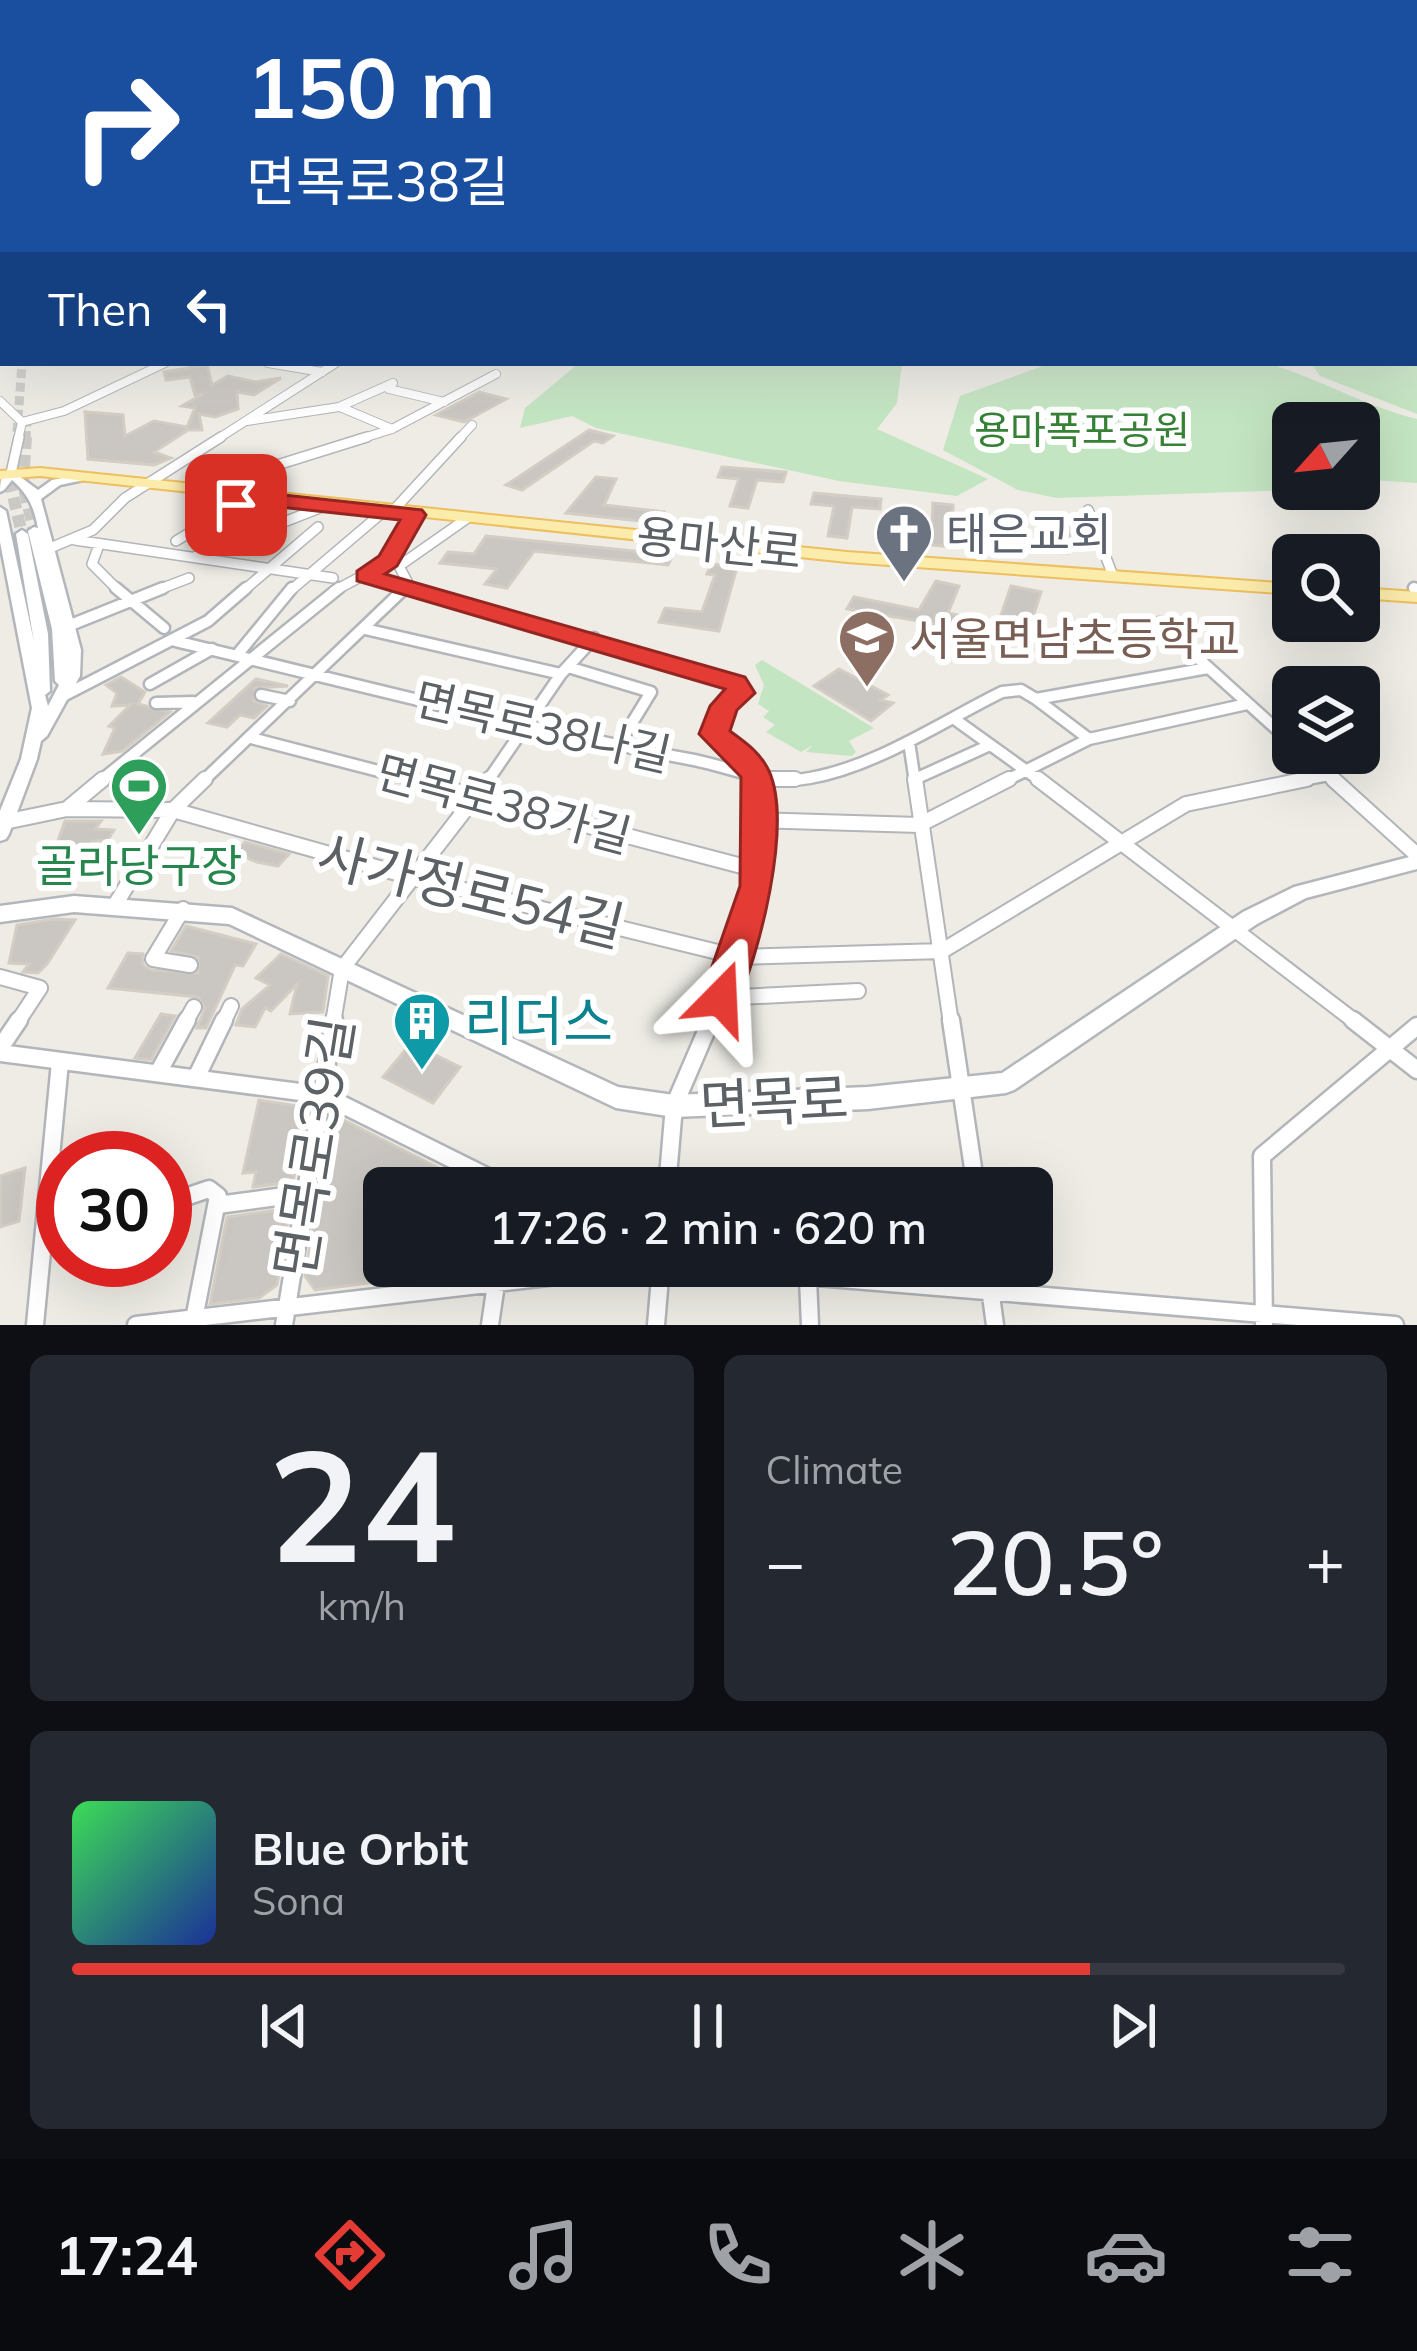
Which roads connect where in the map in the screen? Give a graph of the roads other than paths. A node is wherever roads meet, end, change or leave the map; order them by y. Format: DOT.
graph roads {
  1 [pos="159,366"];
  2 [pos="286,366"];
  3 [pos="331,366"];
  4 [pos="322,372"];
  5 [pos="496,374"];
  6 [pos="0,401"];
  7 [pos="445,402"];
  8 [pos="340,406"];
  9 [pos="22,422"];
  10 [pos="238,422"];
  11 [pos="472,424"];
  12 [pos="392,429"];
  13 [pos="5,474"];
  14 [pos="84,477"];
  15 [pos="146,485"];
  16 [pos="0,488"];
  17 [pos="194,491"];
  18 [pos="34,495"];
  19 [pos="248,497"];
  20 [pos="0,498"];
  21 [pos="325,506"];
  22 [pos="1088,510"];
  23 [pos="0,511"];
  24 [pos="387,512"];
  25 [pos="415,515"];
  26 [pos="466,520"];
  27 [pos="318,526"];
  28 [pos="74,540"];
  29 [pos="176,542"];
  30 [pos="99,544"];
  31 [pos="50,548"];
  32 [pos="191,559"];
  33 [pos="269,568"];
  34 [pos="304,574"];
  35 [pos="366,576"];
  36 [pos="1113,576"];
  37 [pos="189,578"];
  38 [pos="333,578"];
  39 [pos="410,585"];
  40 [pos="1272,588"];
  41 [pos="1380,593"];
  42 [pos="1416,593"];
  43 [pos="133,604"];
  44 [pos="1159,623"];
  45 [pos="68,626"];
  46 [pos="164,628"];
  47 [pos="365,629"];
  48 [pos="594,638"];
  49 [pos="176,641"];
  50 [pos="212,649"];
  51 [pos="243,656"];
  52 [pos="1208,668"];
  53 [pos="564,670"];
  54 [pos="317,676"];
  55 [pos="150,684"];
  56 [pos="61,694"];
  57 [pos="261,694"];
  58 [pos="1036,700"];
  59 [pos="196,701"];
  60 [pos="290,701"];
  61 [pos="156,703"];
  62 [pos="1247,704"];
  63 [pos="40,708"];
  64 [pos="953,718"];
  65 [pos="529,724"];
  66 [pos="1272,726"];
  67 [pos="251,738"];
  68 [pos="1089,739"];
  69 [pos="909,742"];
  70 [pos="990,745"];
  71 [pos="618,746"];
  72 [pos="32,749"];
  73 [pos="1027,773"];
  74 [pos="1327,774"];
  75 [pos="1329,776"];
  76 [pos="756,777"];
  77 [pos="914,779"];
  78 [pos="478,795"];
  79 [pos="67,809"];
  80 [pos="173,810"];
  81 [pos="755,820"];
  82 [pos="919,825"];
  83 [pos="2,826"];
  84 [pos="1121,840"];
  85 [pos="1417,858"];
  86 [pos="757,870"];
  87 [pos="411,877"];
  88 [pos="115,905"];
  89 [pos="183,909"];
  90 [pos="0,914"];
  91 [pos="1235,928"];
  92 [pos="941,951"];
  93 [pos="738,958"];
  94 [pos="190,965"];
  95 [pos="342,970"];
  96 [pos="0,977"];
  97 [pos="858,991"];
  98 [pos="721,998"];
  99 [pos="231,1006"];
  100 [pos="194,1007"];
  101 [pos="1417,1026"];
  102 [pos="1390,1048"];
  103 [pos="0,1050"];
  104 [pos="60,1061"];
  105 [pos="1417,1070"];
  106 [pos="158,1073"];
  107 [pos="196,1078"];
  108 [pos="963,1088"];
  109 [pos="322,1094"];
  110 [pos="674,1106"];
  111 [pos="57,1131"];
  112 [pos="467,1167"];
  113 [pos="669,1167"];
  114 [pos="973,1167"];
  115 [pos="306,1193"];
  116 [pos="192,1196"];
  117 [pos="218,1204"];
  118 [pos="43,1287"];
  119 [pos="476,1287"];
  120 [pos="496,1287"];
  121 [pos="659,1287"];
  122 [pos="808,1287"];
  123 [pos="970,1287"];
  124 [pos="990,1288"];
  125 [pos="286,1316"];
  126 [pos="1263,1318"];
  127 [pos="194,1319"];
  128 [pos="35,1325"];
  129 [pos="136,1325"];
  130 [pos="490,1325"];
  131 [pos="656,1325"];
  132 [pos="810,1325"];
  133 [pos="995,1325"];
  134 [pos="1395,1325"];
  1 -- 9 [label="street"];
  2 -- 4 [label="street"];
  3 -- 4 [label="street"];
  4 -- 10 [label="street"];
  5 -- 7 [label="street"];
  6 -- 9 [label="street"];
  7 -- 8 [label="street"];
  7 -- 12 [label="street"];
  8 -- 10 [label="street"];
  8 -- 12 [label="street"];
  9 -- 13 [label="street"];
  10 -- 15 [label="street"];
  11 -- 24 [label="street"];
  12 -- 17 [label="street"];
  13 -- 14 [label="main road, 용마산로"];
  13 -- 16 [label="main road"];
  13 -- 18 [label="main road"];
  14 -- 15 [label="main road, 용마산로"];
  14 -- 18 [label="main road"];
  15 -- 17 [label="main road, 용마산로"];
  15 -- 28 [label="street"];
  17 -- 19 [label="main road, 용마산로"];
  18 -- 20 [label="main road"];
  18 -- 31 [label="main road"];
  19 -- 21 [label="main road, 용마산로"];
  19 -- 29 [label="street"];
  21 -- 24 [label="main road, 용마산로"];
  21 -- 32 [label="street, 용마산로"];
  22 -- 36 [label="street"];
  23 -- 63 [label="main road"];
  24 -- 25 [label="main road, 용마산로"];
  24 -- 34 [label="street"];
  25 -- 26 [label="main road, 용마산로"];
  25 -- 35 [label="street"];
  26 -- 36 [label="main road, 용마산로"];
  26 -- 39 [label="street"];
  27 -- 33 [label="street"];
  28 -- 30 [label="street"];
  28 -- 31 [label="street"];
  30 -- 32 [label="street"];
  30 -- 43 [label="street"];
  31 -- 45 [label="main road"];
  32 -- 33 [label="street"];
  33 -- 34 [label="street"];
  33 -- 49 [label="street"];
  34 -- 38 [label="street"];
  34 -- 51 [label="street"];
  35 -- 39 [label="street"];
  35 -- 51 [label="street"];
  36 -- 40 [label="main road, 용마산로"];
  37 -- 43 [label="street"];
  39 -- 47 [label="street"];
  39 -- 48 [label="street"];
  41 -- 42 [label="main road"];
  43 -- 45 [label="street"];
  43 -- 46 [label="street"];
  44 -- 52 [label="street"];
  45 -- 56 [label="main road"];
  47 -- 53 [label="street"];
  47 -- 54 [label="street"];
  48 -- 53 [label="street"];
  48 -- 76 [label="street"];
  49 -- 50 [label="street, 면목로38나길"];
  49 -- 56 [label="street"];
  50 -- 51 [label="street, 면목로38나길"];
  50 -- 55 [label="street"];
  51 -- 54 [label="street, 면목로38나길"];
  51 -- 59 [label="street"];
  52 -- 58 [label="street, 면목로38나길"];
  52 -- 62 [label="street"];
  53 -- 65 [label="street"];
  53 -- 71 [label="street"];
  54 -- 60 [label="street"];
  54 -- 65 [label="street, 면목로38나길"];
  56 -- 63 [label="main road"];
  56 -- 72 [label="main road"];
  57 -- 60 [label="street"];
  58 -- 64 [label="street, 면목로38나길"];
  58 -- 68 [label="street"];
  59 -- 61 [label="street"];
  59 -- 79 [label="street"];
  60 -- 67 [label="street"];
  62 -- 66 [label="street"];
  62 -- 68 [label="street"];
  63 -- 72 [label="main road"];
  64 -- 69 [label="street, 면목로38나길"];
  64 -- 70 [label="street"];
  65 -- 71 [label="street, 면목로38나길"];
  65 -- 78 [label="street"];
  67 -- 78 [label="street, 면목로38가길"];
  67 -- 80 [label="street"];
  68 -- 73 [label="street"];
  69 -- 76 [label="street, 면목로38나길"];
  69 -- 77 [label="street"];
  70 -- 73 [label="street"];
  70 -- 77 [label="street"];
  71 -- 76 [label="street, 면목로38나길"];
  72 -- 83 [label="main road"];
  73 -- 82 [label="street"];
  73 -- 84 [label="street"];
  74 -- 75 [label="street"];
  75 -- 84 [label="street, 사가정로54길"];
  75 -- 85 [label="street"];
  76 -- 81 [label="street"];
  77 -- 82 [label="street"];
  78 -- 86 [label="street, 면목로38가길"];
  78 -- 87 [label="street"];
  79 -- 80 [label="street, 사가정로54길"];
  79 -- 83 [label="street, 사가정로54길"];
  80 -- 87 [label="street, 사가정로54길"];
  80 -- 88 [label="street"];
  81 -- 82 [label="street"];
  81 -- 86 [label="street"];
  82 -- 92 [label="street"];
  84 -- 91 [label="street"];
  84 -- 92 [label="street, 사가정로54길"];
  85 -- 91 [label="main road, 면목로"];
  86 -- 93 [label="street"];
  87 -- 93 [label="street, 사가정로54길"];
  87 -- 95 [label="street"];
  88 -- 89 [label="main road, 면목로"];
  88 -- 90 [label="main road, 면목로"];
  89 -- 94 [label="street"];
  89 -- 95 [label="main road, 면목로"];
  91 -- 102 [label="street"];
  91 -- 108 [label="main road, 면목로"];
  92 -- 93 [label="street, 사가정로54길"];
  92 -- 108 [label="street"];
  93 -- 98 [label="street"];
  95 -- 109 [label="street, 면목로39길"];
  95 -- 110 [label="main road, 면목로"];
  96 -- 103 [label="street"];
  97 -- 98 [label="street"];
  98 -- 110 [label="street"];
  99 -- 107 [label="street"];
  100 -- 106 [label="street"];
  101 -- 102 [label="street"];
  102 -- 105 [label="street"];
  102 -- 126 [label="street"];
  103 -- 104 [label="street"];
  104 -- 106 [label="street"];
  104 -- 111 [label="street"];
  106 -- 107 [label="street"];
  107 -- 109 [label="street"];
  108 -- 110 [label="main road, 면목로"];
  108 -- 114 [label="street"];
  109 -- 112 [label="street"];
  109 -- 115 [label="street, 면목로39길"];
  110 -- 113 [label="street"];
  115 -- 117 [label="street"];
  115 -- 125 [label="street, 면목로39길"];
  116 -- 117 [label="street"];
  117 -- 127 [label="street"];
  118 -- 128 [label="street"];
  119 -- 125 [label="street"];
  120 -- 130 [label="street"];
  121 -- 131 [label="street"];
  122 -- 132 [label="street"];
  123 -- 124 [label="street"];
  124 -- 126 [label="street"];
  124 -- 133 [label="street"];
  125 -- 127 [label="street"];
  126 -- 134 [label="street"];
  127 -- 129 [label="street"];
}
